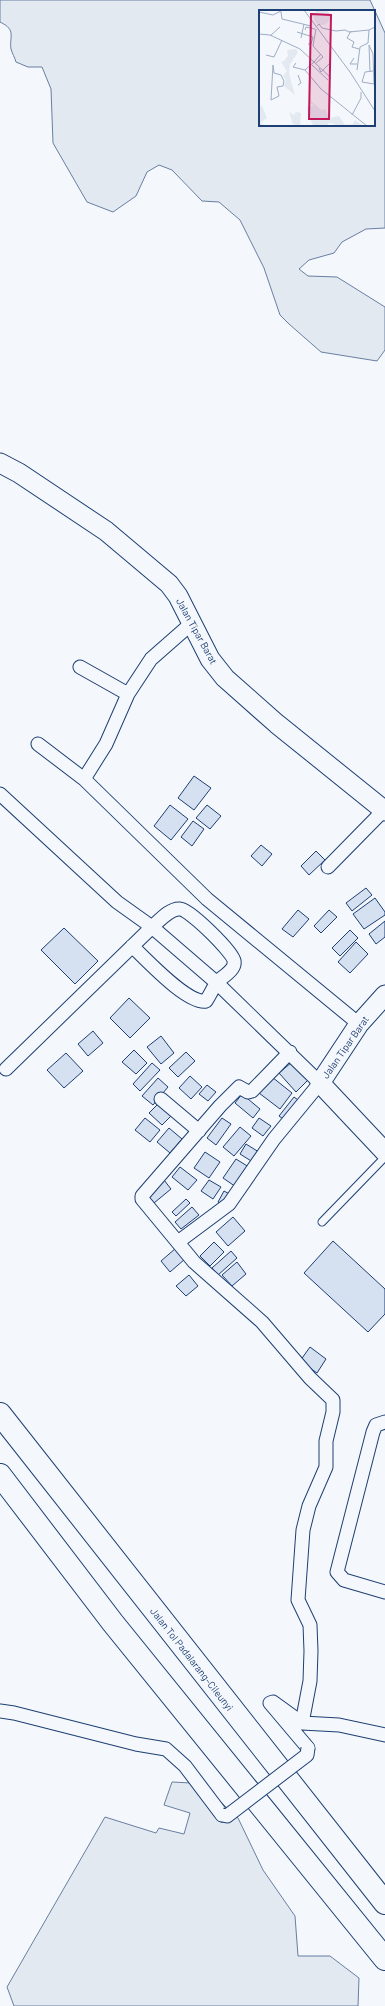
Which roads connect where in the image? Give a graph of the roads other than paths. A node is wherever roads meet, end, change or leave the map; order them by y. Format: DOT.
graph roads {
  1 [pos="0,463"];
  2 [pos="192,623"];
  3 [pos="80,667"];
  4 [pos="128,694"];
  5 [pos="38,744"];
  6 [pos="84,779"];
  7 [pos="0,794"];
  8 [pos="384,810"];
  9 [pos="328,867"];
  10 [pos="152,927"];
  11 [pos="132,946"];
  12 [pos="217,983"];
  13 [pos="385,995"];
  14 [pos="359,1024"];
  15 [pos="290,1052"];
  16 [pos="6,1069"];
  17 [pos="320,1083"];
  18 [pos="161,1099"];
  19 [pos="199,1131"];
  20 [pos="385,1152"];
  21 [pos="385,1157"];
  22 [pos="322,1222"];
  23 [pos="178,1242"];
  24 [pos="0,1414"];
  25 [pos="385,1422"];
  26 [pos="0,1475"];
  27 [pos="385,1592"];
  28 [pos="0,1711"];
  29 [pos="302,1723"];
  30 [pos="385,1735"];
  31 [pos="385,1903"];
  32 [pos="385,1959"];
  1 -- 2 [label="street, Jalan Tipar Barat"];
  2 -- 4 [label="street"];
  2 -- 8 [label="street, Jalan Tipar Barat"];
  3 -- 4 [label="street"];
  4 -- 6 [label="street"];
  5 -- 6 [label="street"];
  6 -- 14 [label="street"];
  7 -- 10 [label="street"];
  8 -- 9 [label="street"];
  10 -- 11 [label="street"];
  10 -- 12 [label="street"];
  10 -- 12 [label="street"];
  11 -- 12 [label="street"];
  11 -- 16 [label="street"];
  12 -- 15 [label="street"];
  13 -- 14 [label="street, Jalan Tipar Barat"];
  14 -- 17 [label="street, Jalan Tipar Barat"];
  15 -- 17 [label="street"];
  15 -- 19 [label="street"];
  17 -- 20 [label="street, Jalan Tipar Barat"];
  17 -- 23 [label="street"];
  18 -- 19 [label="street"];
  19 -- 23 [label="street"];
  21 -- 22 [label="lane"];
  23 -- 29 [label="street"];
  24 -- 31 [label="highway, Jalan Tol Padalarang–Cileunyi"];
  25 -- 27 [label="street"];
  26 -- 32 [label="highway"];
  28 -- 29 [label="street, bridge"];
  29 -- 30 [label="street"];
}
